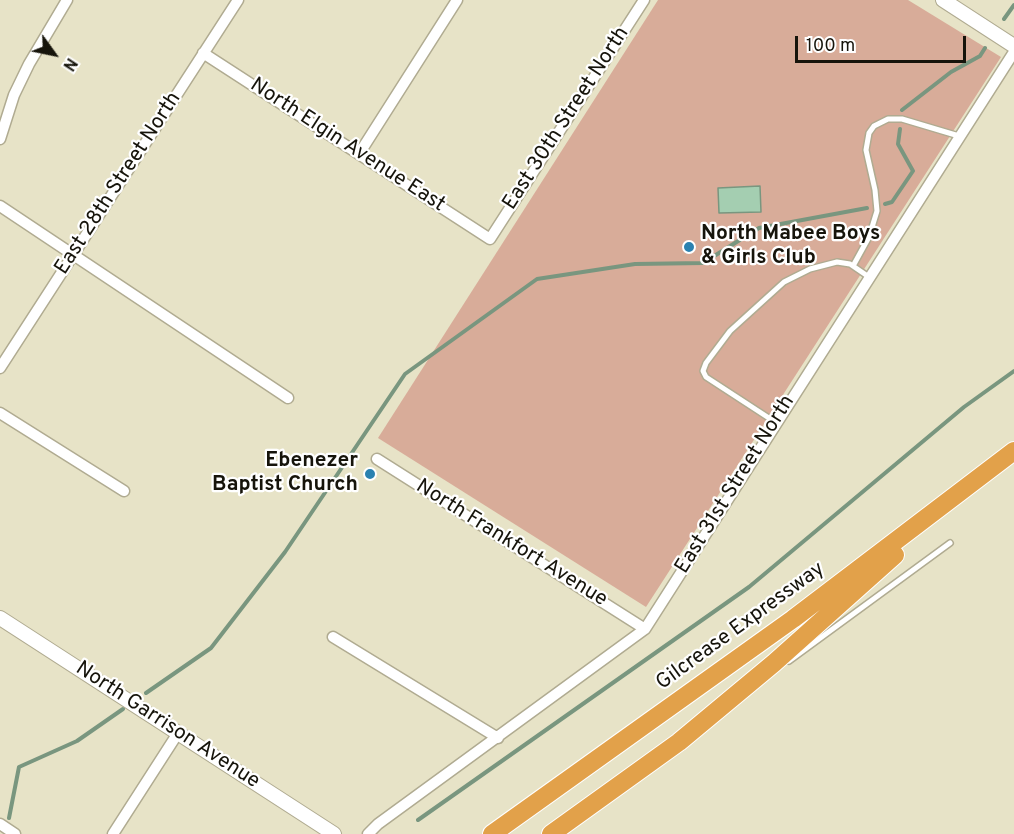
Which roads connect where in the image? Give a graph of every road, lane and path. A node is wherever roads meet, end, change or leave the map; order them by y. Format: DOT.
graph roads {
  1 [pos="67,0"];
  2 [pos="238,0"];
  3 [pos="457,0"];
  4 [pos="644,0"];
  5 [pos="944,0"];
  6 [pos="1014,46"];
  7 [pos="1014,52"];
  8 [pos="203,53"];
  9 [pos="959,136"];
  10 [pos="0,139"];
  11 [pos="359,154"];
  12 [pos="0,206"];
  13 [pos="490,239"];
  14 [pos="73,256"];
  15 [pos="853,266"];
  16 [pos="869,277"];
  17 [pos="0,368"];
  18 [pos="288,398"];
  19 [pos="0,413"];
  20 [pos="775,422"];
  21 [pos="1014,451"];
  22 [pos="377,459"];
  23 [pos="980,476"];
  24 [pos="124,491"];
  25 [pos="950,543"];
  26 [pos="0,618"];
  27 [pos="645,629"];
  28 [pos="333,637"];
  29 [pos="178,733"];
  30 [pos="498,738"];
  31 [pos="679,742"];
  32 [pos="0,824"];
  33 [pos="15,834"];
  34 [pos="113,834"];
  35 [pos="334,834"];
  36 [pos="368,834"];
  37 [pos="492,834"];
  38 [pos="551,834"];
  1 -- 10 [label="street"];
  2 -- 8 [label="street, East 28th Street North"];
  3 -- 11 [label="street"];
  4 -- 13 [label="street, East 30th Street North"];
  5 -- 6 [label="street"];
  7 -- 9 [label="street, East 31st Street North"];
  8 -- 11 [label="street, North Elgin Avenue East"];
  8 -- 14 [label="street, East 28th Street North"];
  9 -- 15 [label="lane"];
  9 -- 16 [label="street, East 31st Street North"];
  11 -- 13 [label="street, North Elgin Avenue East"];
  12 -- 14 [label="street"];
  14 -- 17 [label="street, East 28th Street North"];
  14 -- 18 [label="street"];
  15 -- 16 [label="lane"];
  15 -- 20 [label="lane"];
  16 -- 20 [label="street, East 31st Street North"];
  19 -- 24 [label="street"];
  20 -- 27 [label="street, East 31st Street North"];
  21 -- 23 [label="highway, Gilcrease Expressway"];
  22 -- 27 [label="street, North Frankfort Avenue"];
  23 -- 31 [label="highway"];
  23 -- 37 [label="highway, Gilcrease Expressway"];
  25 -- 31 [label="lane"];
  26 -- 29 [label="street, North Garrison Avenue"];
  27 -- 30 [label="street, East 31st Street North"];
  28 -- 30 [label="street"];
  29 -- 34 [label="street"];
  29 -- 35 [label="street, North Garrison Avenue"];
  30 -- 36 [label="street, East 31st Street North"];
  31 -- 38 [label="highway"];
  32 -- 33 [label="street"];
}
